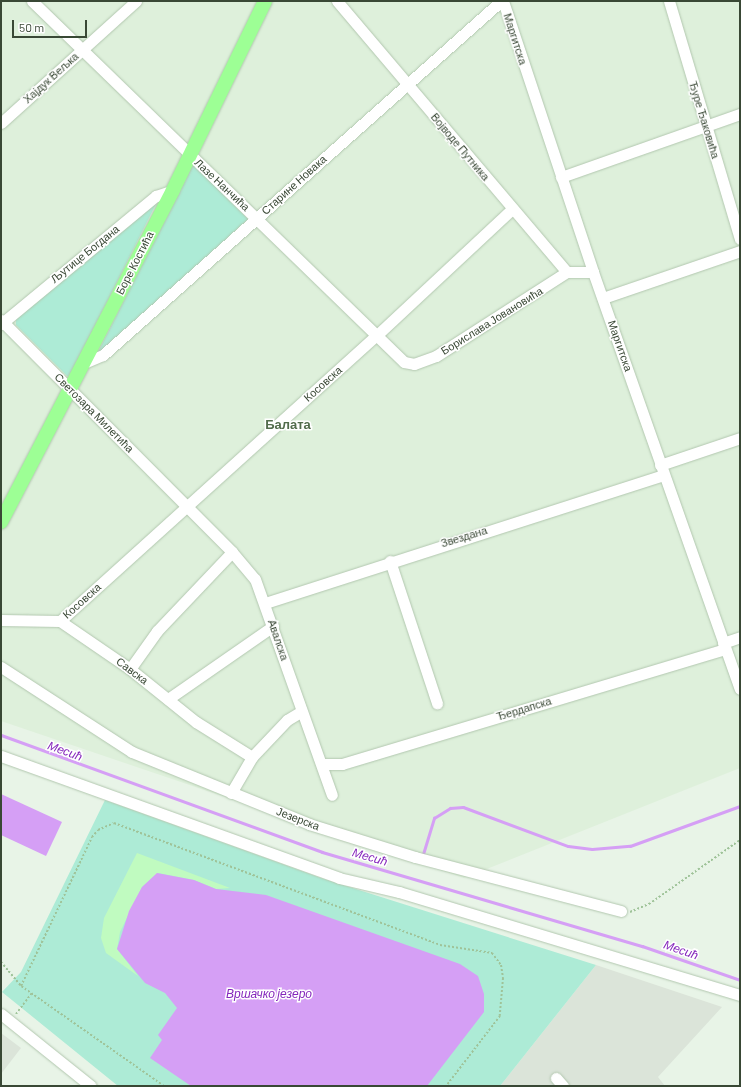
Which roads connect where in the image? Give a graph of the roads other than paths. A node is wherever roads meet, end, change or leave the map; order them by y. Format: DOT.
graph roads {
  1 [pos="32,1"];
  2 [pos="136,1"];
  3 [pos="265,1"];
  4 [pos="337,1"];
  5 [pos="502,1"];
  6 [pos="669,1"];
  7 [pos="81,50"];
  8 [pos="406,84"];
  9 [pos="740,114"];
  10 [pos="1,123"];
  11 [pos="705,126"];
  12 [pos="190,154"];
  13 [pos="561,177"];
  14 [pos="172,190"];
  15 [pos="512,208"];
  16 [pos="258,218"];
  17 [pos="740,239"];
  18 [pos="740,251"];
  19 [pos="567,272"];
  20 [pos="593,272"];
  21 [pos="604,298"];
  22 [pos="2,322"];
  23 [pos="377,335"];
  24 [pos="84,363"];
  25 [pos="414,364"];
  26 [pos="71,388"];
  27 [pos="740,438"];
  28 [pos="662,470"];
  29 [pos="187,506"];
  30 [pos="1,522"];
  31 [pos="232,552"];
  32 [pos="390,561"];
  33 [pos="265,603"];
  34 [pos="1,620"];
  35 [pos="60,621"];
  36 [pos="273,626"];
  37 [pos="740,637"];
  38 [pos="724,646"];
  39 [pos="1,667"];
  40 [pos="130,669"];
  41 [pos="740,689"];
  42 [pos="168,699"];
  43 [pos="437,703"];
  44 [pos="302,711"];
  45 [pos="1,756"];
  46 [pos="252,757"];
  47 [pos="322,764"];
  48 [pos="231,793"];
  49 [pos="332,795"];
  50 [pos="620,911"];
  51 [pos="740,995"];
  52 [pos="1,1014"];
  53 [pos="91,1086"];
  1 -- 7 [label="street, Лазе Нанчића"];
  2 -- 7 [label="street, Хајдук Вељка"];
  3 -- 12 [label="main road, Боре Костића"];
  4 -- 8 [label="street, Војводе Путника"];
  5 -- 8 [label="street, Старине Новака"];
  5 -- 13 [label="street, Маргитска"];
  6 -- 11 [label="street, Ђуре Ђаковића"];
  7 -- 10 [label="street, Хајдук Вељка"];
  7 -- 12 [label="street, Лазе Нанчића"];
  8 -- 15 [label="street, Војводе Путника"];
  8 -- 16 [label="street, Старине Новака"];
  9 -- 11 [label="street"];
  11 -- 13 [label="street"];
  11 -- 17 [label="street, Ђуре Ђаковића"];
  12 -- 14 [label="main road, Боре Костића"];
  12 -- 16 [label="street, Лазе Нанчића"];
  13 -- 20 [label="street, Маргитска"];
  14 -- 22 [label="street, Љутице Богдана"];
  14 -- 24 [label="main road, Боре Костића"];
  15 -- 19 [label="street, Војводе Путника"];
  15 -- 23 [label="street, Косовска"];
  16 -- 23 [label="street, Лазе Нанчића"];
  16 -- 24 [label="street, Старине Новака"];
  18 -- 21 [label="street"];
  19 -- 20 [label="street"];
  19 -- 25 [label="street, Борислава Јовановића"];
  20 -- 21 [label="street, Маргитска"];
  21 -- 28 [label="street, Маргитска"];
  22 -- 26 [label="street, Светозара Милетића"];
  23 -- 25 [label="street, Лазе Нанчића"];
  23 -- 29 [label="street, Косовска"];
  24 -- 26 [label="main road, Боре Костића"];
  26 -- 29 [label="street, Светозара Милетића"];
  26 -- 30 [label="main road, Боре Костића"];
  27 -- 28 [label="street, Звездана"];
  28 -- 32 [label="street, Звездана"];
  28 -- 38 [label="street, Маргитска"];
  29 -- 31 [label="street, Авалска"];
  29 -- 35 [label="street, Косовска"];
  31 -- 33 [label="street, Авалска"];
  31 -- 40 [label="street"];
  32 -- 33 [label="street, Звездана"];
  32 -- 43 [label="street"];
  33 -- 36 [label="street, Авалска"];
  34 -- 35 [label="street"];
  35 -- 40 [label="street, Савска"];
  36 -- 42 [label="street"];
  36 -- 44 [label="street, Авалска"];
  37 -- 38 [label="street, Ђердапска"];
  38 -- 41 [label="street, Маргитска"];
  38 -- 47 [label="street, Ђердапска"];
  39 -- 48 [label="street, Језерска"];
  40 -- 42 [label="street, Савска"];
  42 -- 46 [label="street, Савска"];
  44 -- 46 [label="street"];
  44 -- 47 [label="street, Авалска"];
  45 -- 51 [label="street"];
  46 -- 48 [label="street"];
  47 -- 49 [label="street, Авалска"];
  48 -- 50 [label="street, Језерска"];
  52 -- 53 [label="street"];
}
